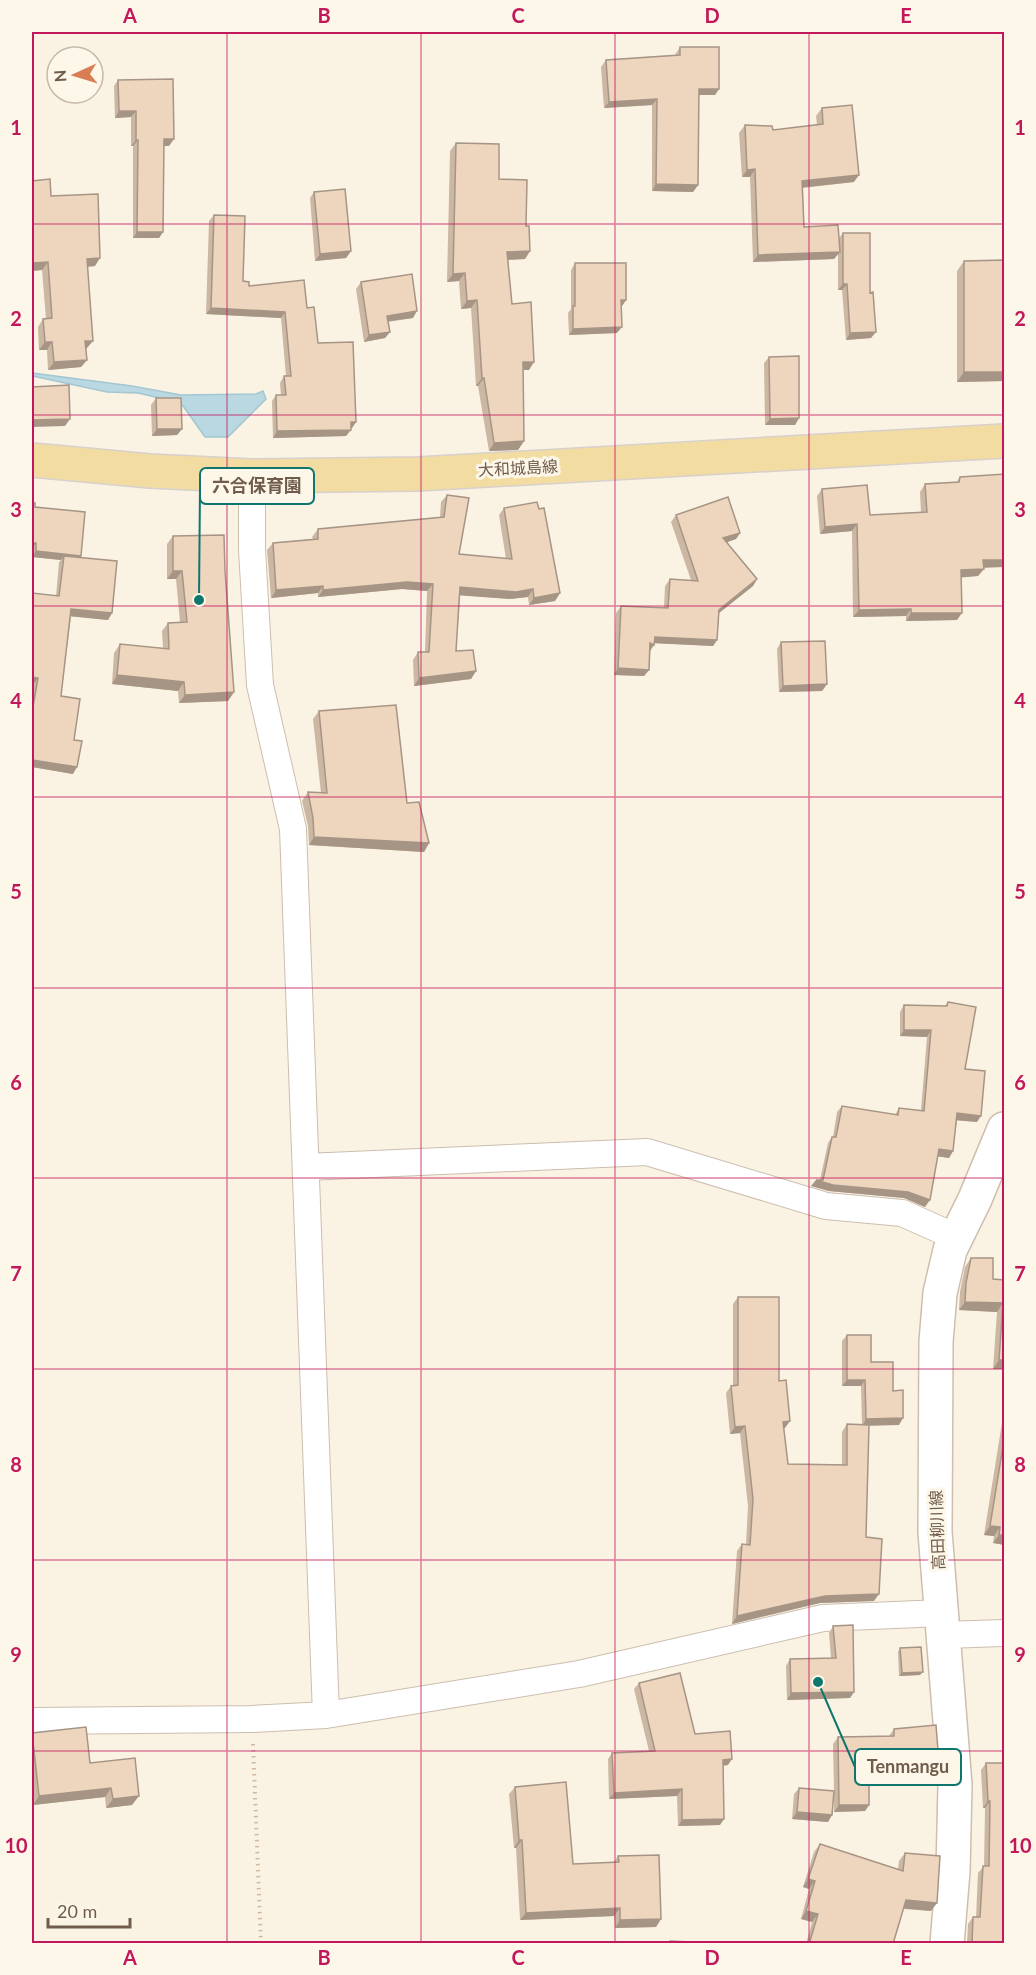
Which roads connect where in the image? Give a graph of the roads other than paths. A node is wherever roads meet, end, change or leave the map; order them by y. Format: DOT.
graph roads {
  1 [pos="1005,441"];
  2 [pos="32,460"];
  3 [pos="252,476"];
  4 [pos="1005,1129"];
  5 [pos="306,1167"];
  6 [pos="957,1237"];
  7 [pos="943,1624"];
  8 [pos="1005,1633"];
  9 [pos="326,1715"];
  10 [pos="32,1721"];
  11 [pos="947,1944"];
  1 -- 3 [label="main road, 大和城島線"];
  2 -- 3 [label="main road, 大和城島線"];
  3 -- 5 [label="street"];
  4 -- 6 [label="main road, 高田柳川線"];
  5 -- 6 [label="street"];
  5 -- 9 [label="street"];
  6 -- 7 [label="main road, 高田柳川線"];
  7 -- 8 [label="street"];
  7 -- 9 [label="street"];
  7 -- 11 [label="main road, 高田柳川線"];
  9 -- 10 [label="street"];
}
